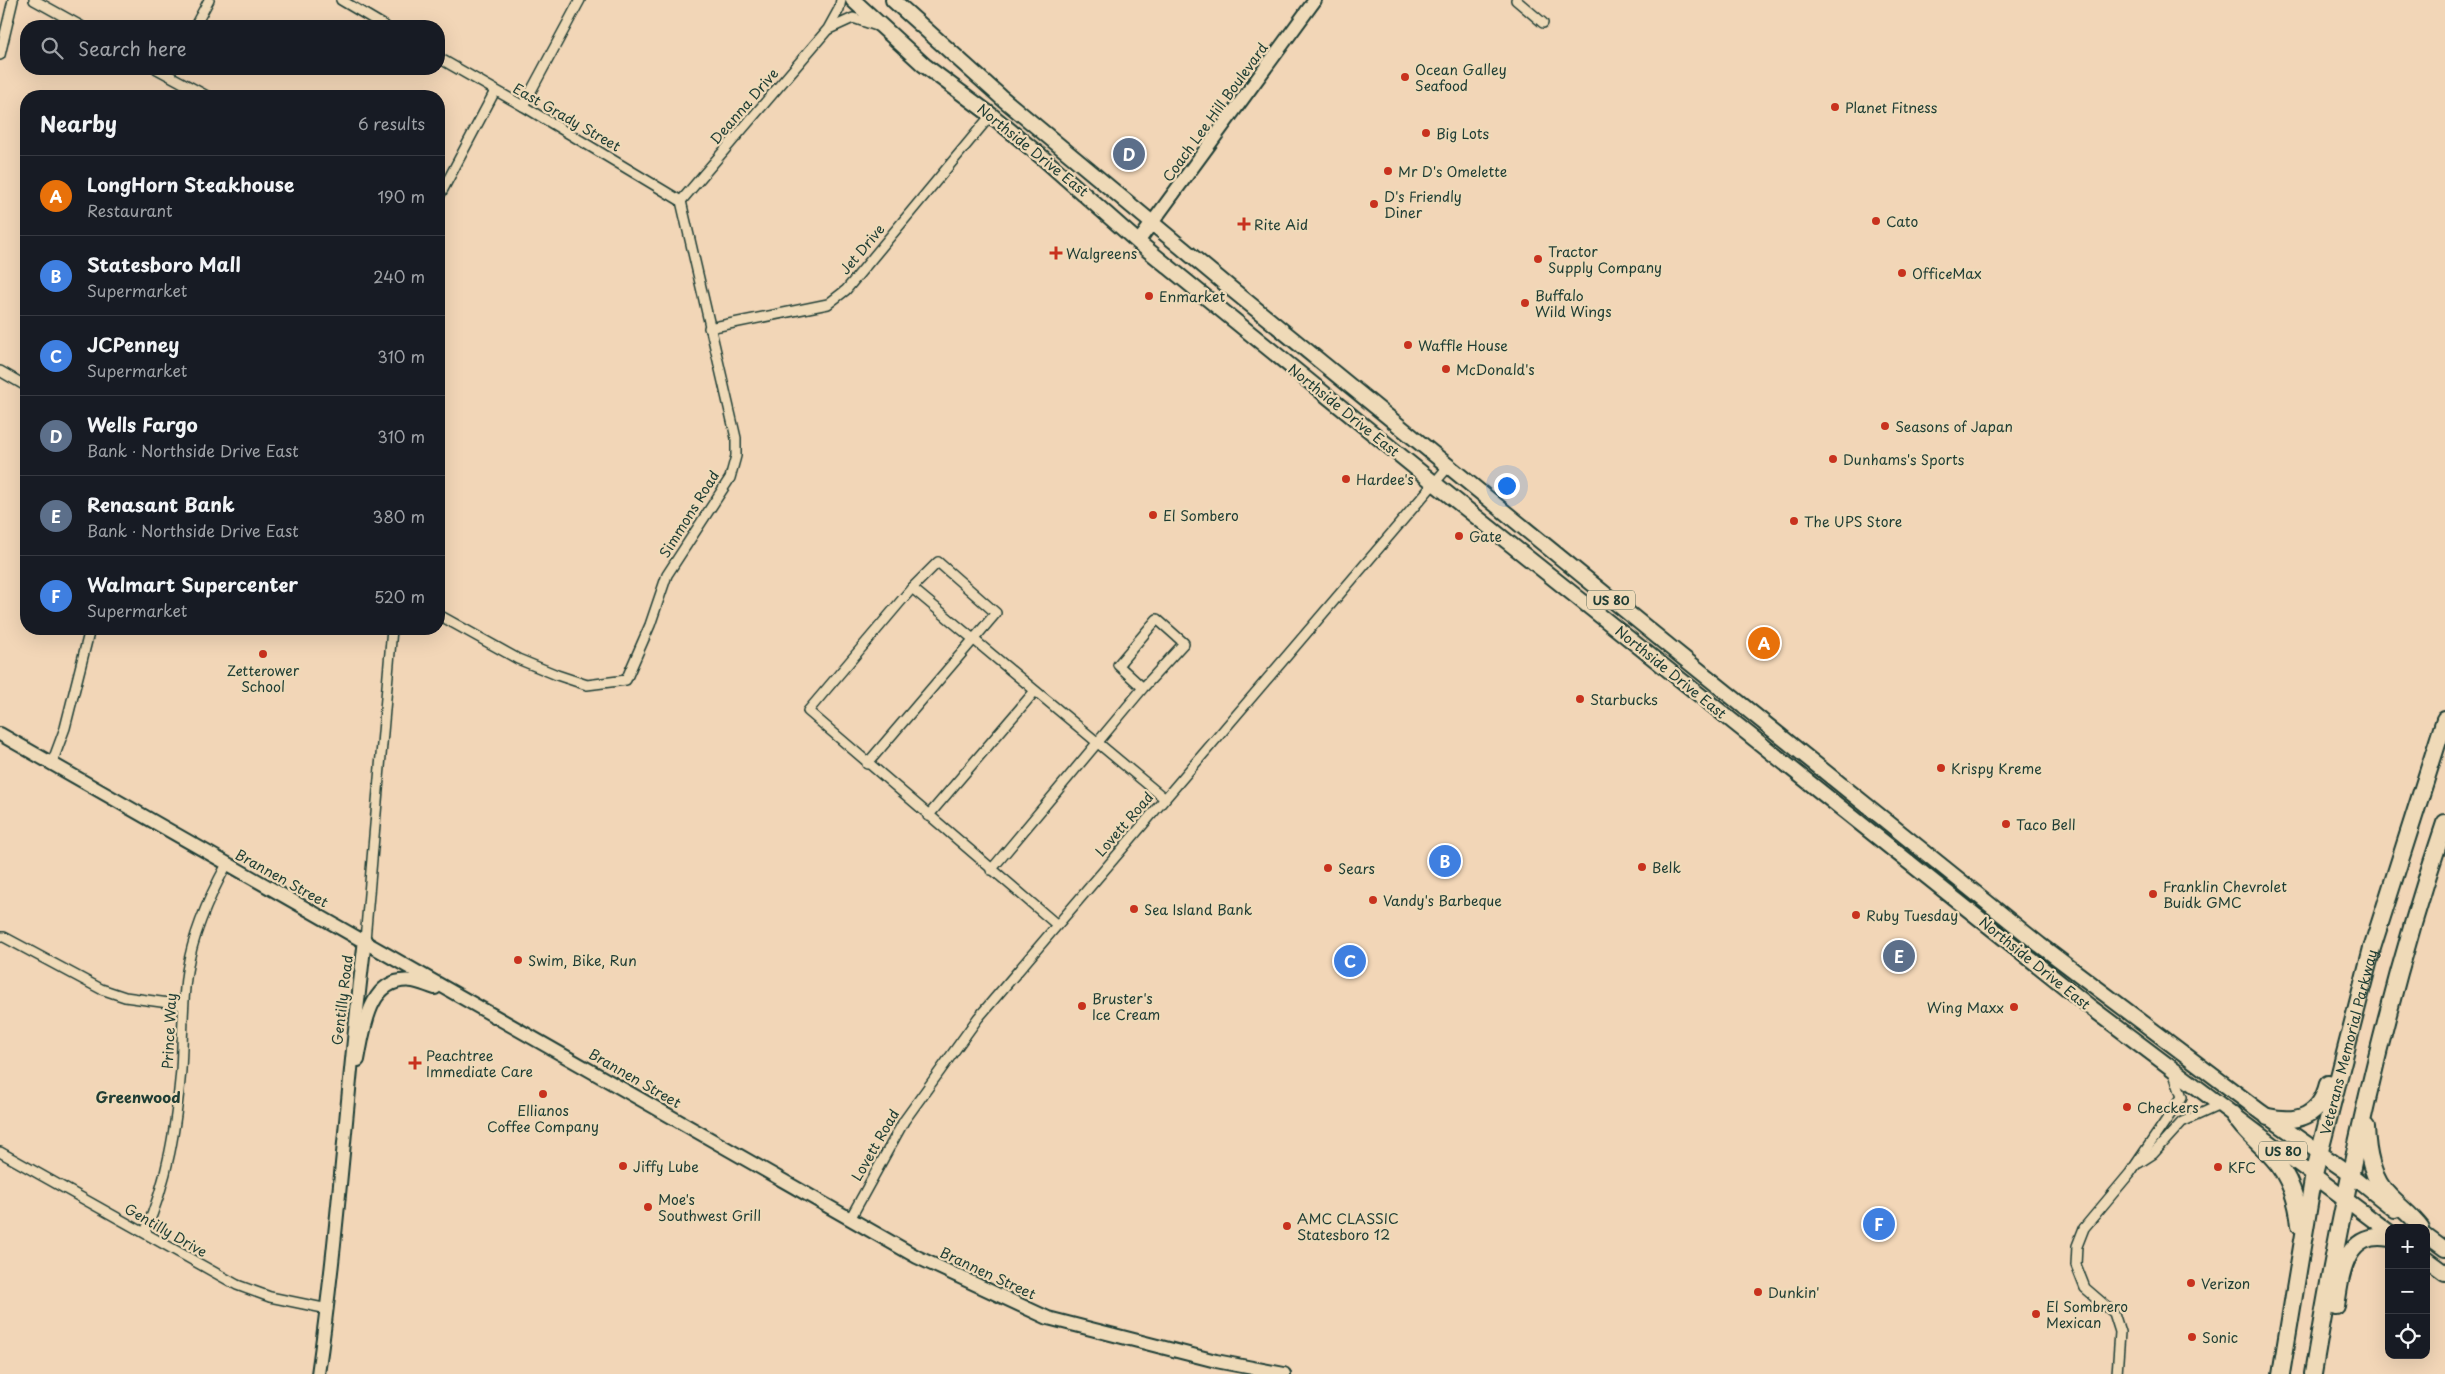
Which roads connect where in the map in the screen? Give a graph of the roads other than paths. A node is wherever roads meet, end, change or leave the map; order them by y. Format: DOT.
graph roads {
  1 [pos="13,0"];
  2 [pos="34,0"];
  3 [pos="209,0"];
  4 [pos="341,0"];
  5 [pos="580,0"];
  6 [pos="841,0"];
  7 [pos="853,0"];
  8 [pos="893,0"];
  9 [pos="1315,0"];
  10 [pos="1516,0"];
  11 [pos="70,20"];
  12 [pos="198,20"];
  13 [pos="376,20"];
  14 [pos="1543,23"];
  15 [pos="828,29"];
  16 [pos="884,29"];
  17 [pos="0,56"];
  18 [pos="445,62"];
  19 [pos="175,75"];
  20 [pos="198,90"];
  21 [pos="495,91"];
  22 [pos="524,106"];
  23 [pos="991,115"];
  24 [pos="445,186"];
  25 [pos="681,201"];
  26 [pos="1153,223"];
  27 [pos="1138,242"];
  28 [pos="709,328"];
  29 [pos="0,371"];
  30 [pos="20,383"];
  31 [pos="1448,467"];
  32 [pos="1434,483"];
  33 [pos="912,588"];
  34 [pos="445,618"];
  35 [pos="88,635"];
  36 [pos="391,635"];
  37 [pos="973,639"];
  38 [pos="1142,688"];
  39 [pos="1035,691"];
  40 [pos="2445,719"];
  41 [pos="0,734"];
  42 [pos="1096,743"];
  43 [pos="52,764"];
  44 [pos="867,764"];
  45 [pos="1164,798"];
  46 [pos="928,816"];
  47 [pos="2445,822"];
  48 [pos="227,864"];
  49 [pos="991,870"];
  50 [pos="2389,895"];
  51 [pos="1056,924"];
  52 [pos="0,937"];
  53 [pos="364,940"];
  54 [pos="462,997"];
  55 [pos="184,1004"];
  56 [pos="2170,1066"];
  57 [pos="2220,1105"];
  58 [pos="2366,1108"];
  59 [pos="2234,1115"];
  60 [pos="2268,1117"];
  61 [pos="345,1124"];
  62 [pos="0,1152"];
  63 [pos="2319,1154"];
  64 [pos="2135,1166"];
  65 [pos="2314,1174"];
  66 [pos="2350,1174"];
  67 [pos="2344,1199"];
  68 [pos="850,1218"];
  69 [pos="2414,1224"];
  70 [pos="2417,1224"];
  71 [pos="2385,1229"];
  72 [pos="144,1232"];
  73 [pos="2385,1237"];
  74 [pos="2430,1238"];
  75 [pos="2302,1242"];
  76 [pos="2445,1249"];
  77 [pos="2430,1262"];
  78 [pos="2445,1273"];
  79 [pos="328,1309"];
  80 [pos="318,1374"];
  81 [pos="1284,1374"];
  82 [pos="2117,1374"];
  83 [pos="2280,1374"];
  84 [pos="2313,1374"];
  85 [pos="2321,1374"];
  1 -- 17 [label="street"];
  2 -- 11 [label="street"];
  3 -- 12 [label="street"];
  4 -- 13 [label="street"];
  5 -- 22 [label="street"];
  6 -- 15 [label="street, Deanna Drive"];
  7 -- 16 [label="main road, Northside Drive East / US 80"];
  8 -- 26 [label="main road, Northside Drive East / US 80"];
  9 -- 26 [label="street, Coach Lee Hill Boulevard"];
  10 -- 14 [label="street"];
  15 -- 16 [label="street, Deanna Drive"];
  15 -- 25 [label="street, Deanna Drive"];
  16 -- 23 [label="main road, Northside Drive East / US 80"];
  18 -- 21 [label="street, East Grady Street"];
  19 -- 20 [label="street"];
  21 -- 22 [label="street, East Grady Street"];
  21 -- 24 [label="street"];
  22 -- 25 [label="street, East Grady Street"];
  23 -- 27 [label="main road, Northside Drive East / US 80"];
  23 -- 28 [label="street, Jet Drive"];
  25 -- 28 [label="street, Simmons Road"];
  26 -- 27 [label="street, Coach Lee Hill Boulevard"];
  26 -- 31 [label="main road, Northside Drive East / US 80"];
  27 -- 32 [label="main road, Northside Drive East / US 80"];
  28 -- 34 [label="street, Simmons Road"];
  29 -- 30 [label="street"];
  31 -- 32 [label="street, Lovett Road"];
  31 -- 60 [label="main road, Northside Drive East / US 80"];
  32 -- 45 [label="street, Lovett Road"];
  32 -- 56 [label="main road, Northside Drive East / US 80"];
  33 -- 37 [label="street"];
  33 -- 37 [label="street"];
  33 -- 44 [label="street"];
  35 -- 43 [label="street"];
  36 -- 53 [label="street, Gentilly Road"];
  37 -- 39 [label="street"];
  37 -- 44 [label="street"];
  38 -- 38 [label="street"];
  38 -- 42 [label="street"];
  39 -- 42 [label="street"];
  39 -- 46 [label="street"];
  40 -- 50 [label="highway, Veterans Memorial Parkway"];
  41 -- 43 [label="street, Brannen Street"];
  42 -- 45 [label="street"];
  42 -- 49 [label="street"];
  43 -- 48 [label="street, Brannen Street"];
  44 -- 46 [label="street"];
  45 -- 51 [label="street, Lovett Road"];
  46 -- 49 [label="street"];
  47 -- 58 [label="highway"];
  48 -- 53 [label="street, Brannen Street"];
  48 -- 55 [label="street, Prince Way"];
  49 -- 51 [label="street"];
  50 -- 60 [label="highway"];
  50 -- 63 [label="highway, Veterans Memorial Parkway"];
  51 -- 68 [label="street, Lovett Road"];
  52 -- 55 [label="street"];
  53 -- 54 [label="street, Brannen Street"];
  53 -- 61 [label="street, Gentilly Road"];
  54 -- 61 [label="street"];
  54 -- 68 [label="street, Brannen Street"];
  55 -- 72 [label="street, Prince Way"];
  56 -- 57 [label="main road, Northside Drive East / US 80"];
  56 -- 64 [label="street"];
  57 -- 59 [label="main road, Northside Drive East / US 80"];
  57 -- 64 [label="street"];
  58 -- 66 [label="highway"];
  58 -- 70 [label="highway"];
  59 -- 65 [label="main road, Northside Drive East / US 80"];
  59 -- 75 [label="highway"];
  60 -- 63 [label="main road, Northside Drive East / US 80"];
  61 -- 79 [label="street, Gentilly Road"];
  62 -- 72 [label="street, Gentilly Drive"];
  63 -- 65 [label="highway, Veterans Memorial Parkway"];
  63 -- 66 [label="main road, Northside Drive East / US 80"];
  64 -- 82 [label="street"];
  65 -- 67 [label="main road, Northside Drive East / US 80"];
  65 -- 75 [label="highway, Veterans Memorial Parkway"];
  66 -- 67 [label="highway"];
  66 -- 69 [label="main road, Northside Drive East / US 80"];
  67 -- 71 [label="main road, Northside Drive East / US 80"];
  67 -- 84 [label="highway"];
  68 -- 81 [label="street, Brannen Street"];
  72 -- 79 [label="street, Gentilly Drive"];
  73 -- 85 [label="highway"];
  74 -- 76 [label="main road"];
  75 -- 83 [label="highway, Veterans Memorial Parkway"];
  77 -- 78 [label="main road"];
  79 -- 80 [label="street, Gentilly Road"];
}
